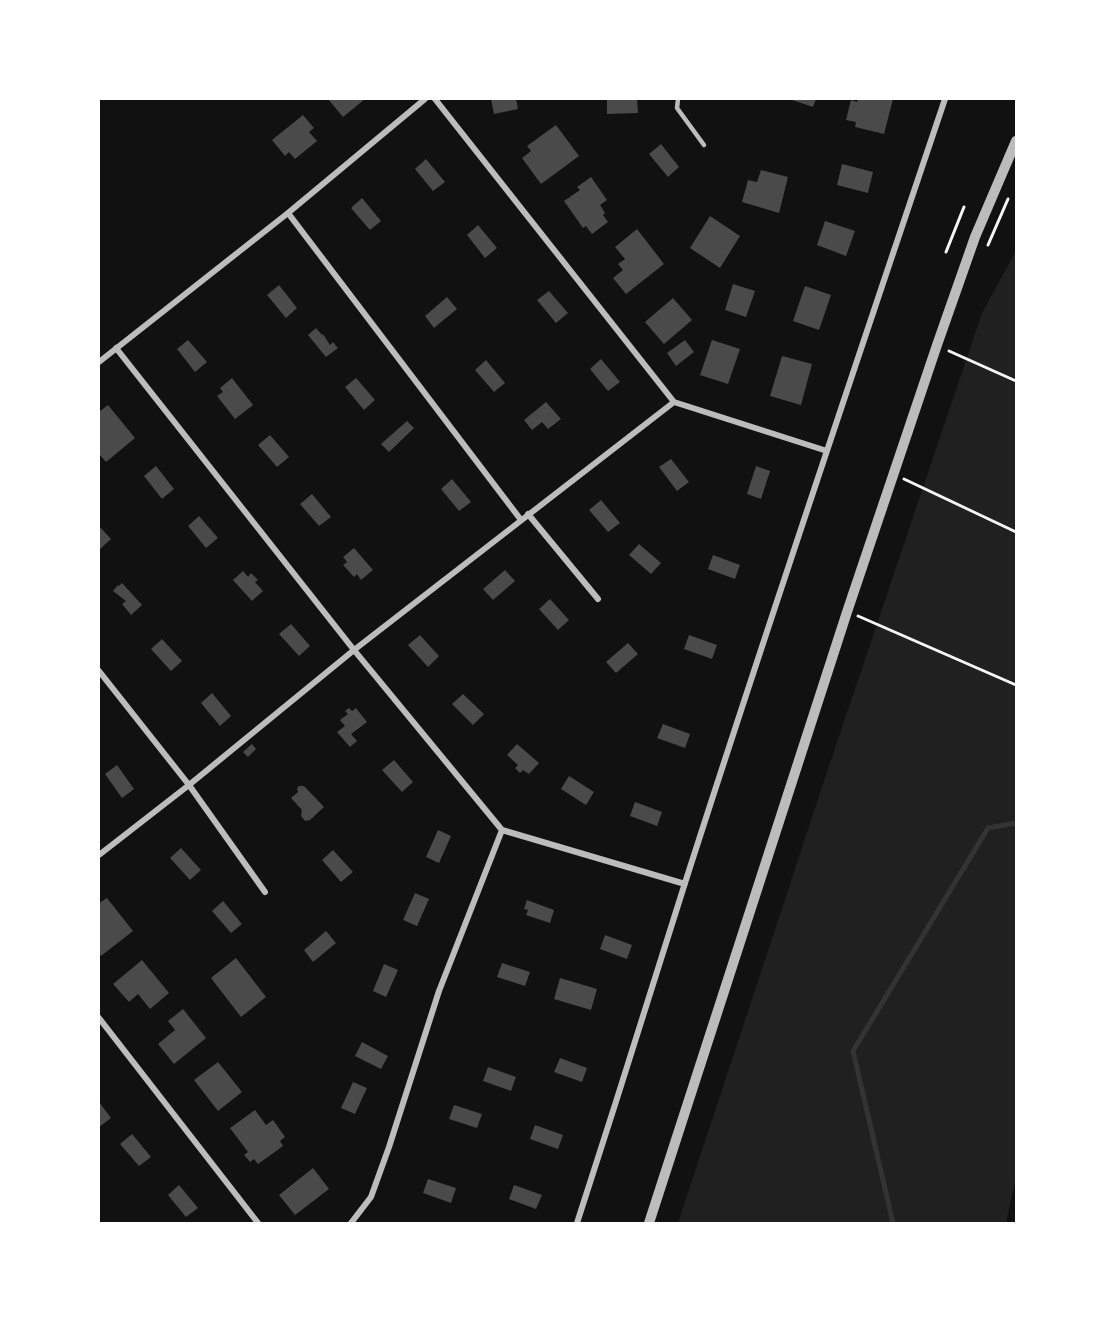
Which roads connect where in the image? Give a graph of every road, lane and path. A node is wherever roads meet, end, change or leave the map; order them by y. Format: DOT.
graph roads {
  1 [pos="426,99"];
  2 [pos="435,99"];
  3 [pos="678,99"];
  4 [pos="945,99"];
  5 [pos="1016,141"];
  6 [pos="704,145"];
  7 [pos="1008,199"];
  8 [pos="964,207"];
  9 [pos="288,213"];
  10 [pos="988,245"];
  11 [pos="946,252"];
  12 [pos="937,345"];
  13 [pos="116,348"];
  14 [pos="99,362"];
  15 [pos="1016,381"];
  16 [pos="674,402"];
  17 [pos="827,451"];
  18 [pos="894,474"];
  19 [pos="528,514"];
  20 [pos="522,520"];
  21 [pos="1016,532"];
  22 [pos="598,599"];
  23 [pos="847,612"];
  24 [pos="354,650"];
  25 [pos="99,671"];
  26 [pos="1016,685"];
  27 [pos="189,785"];
  28 [pos="502,830"];
  29 [pos="99,855"];
  30 [pos="685,884"];
  31 [pos="265,892"];
  32 [pos="99,1018"];
  33 [pos="258,1223"];
  34 [pos="351,1223"];
  35 [pos="577,1223"];
  36 [pos="649,1223"];
  1 -- 9 [label="street"];
  2 -- 16 [label="street"];
  3 -- 6 [label="lane"];
  4 -- 17 [label="street"];
  5 -- 12 [label="street"];
  7 -- 10 [label="path"];
  8 -- 11 [label="path"];
  9 -- 13 [label="street"];
  9 -- 20 [label="street"];
  12 -- 15 [label="path"];
  12 -- 18 [label="street"];
  13 -- 14 [label="street"];
  13 -- 24 [label="street"];
  16 -- 17 [label="street"];
  16 -- 19 [label="street"];
  17 -- 30 [label="street"];
  18 -- 21 [label="path"];
  18 -- 23 [label="street"];
  19 -- 20 [label="street"];
  19 -- 22 [label="street"];
  20 -- 24 [label="street"];
  23 -- 26 [label="path"];
  23 -- 36 [label="street"];
  24 -- 27 [label="street"];
  24 -- 28 [label="street"];
  25 -- 27 [label="street"];
  27 -- 29 [label="street"];
  27 -- 31 [label="street"];
  28 -- 30 [label="street"];
  28 -- 34 [label="street"];
  30 -- 35 [label="street"];
  32 -- 33 [label="street"];
}
